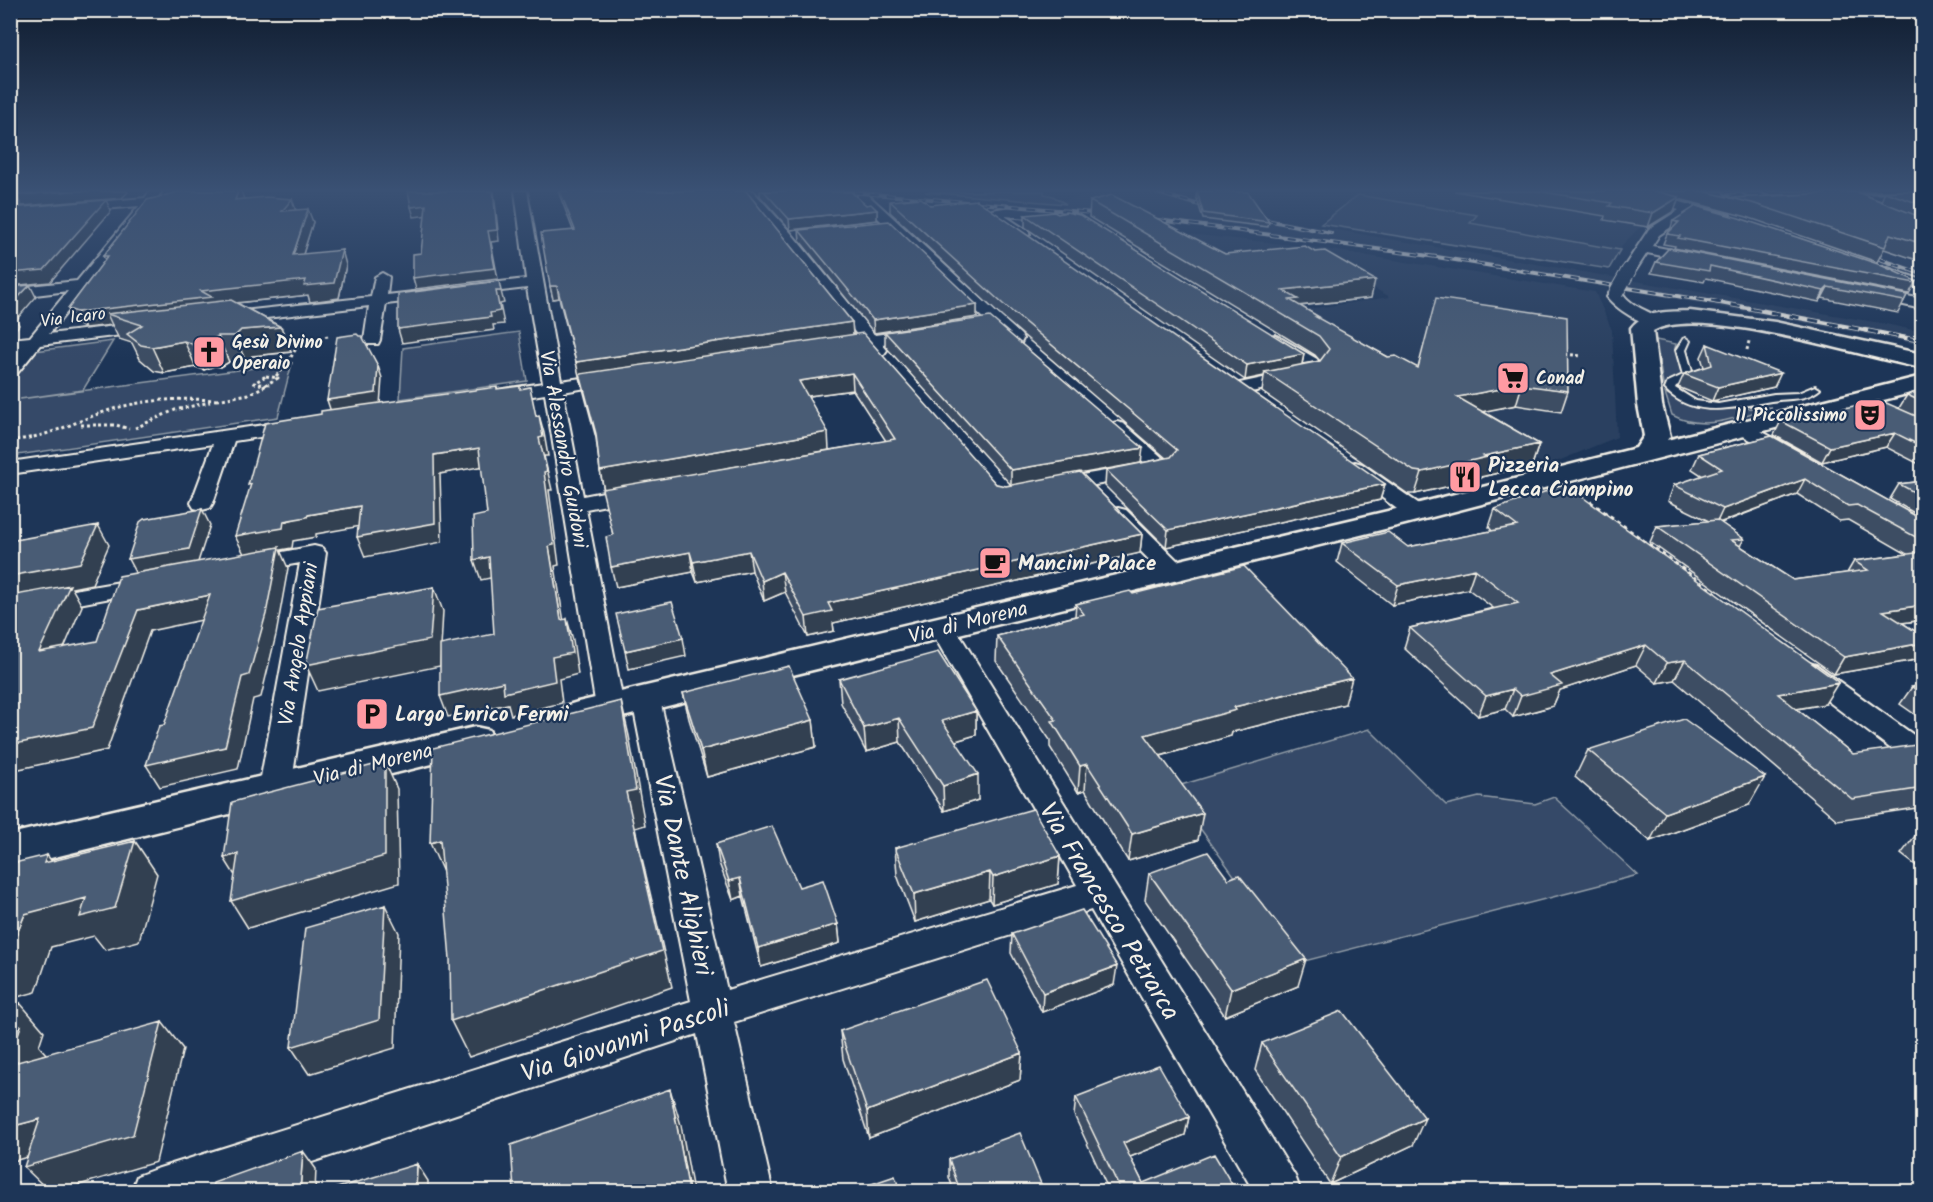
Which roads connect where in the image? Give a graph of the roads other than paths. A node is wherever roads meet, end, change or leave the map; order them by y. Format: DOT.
graph roads {
  1 [pos="113,247"];
  2 [pos="529,247"];
  3 [pos="800,247"];
  4 [pos="916,247"];
  5 [pos="1642,248"];
  6 [pos="1715,262"];
  7 [pos="1866,264"];
  8 [pos="382,277"];
  9 [pos="534,283"];
  10 [pos="81,285"];
  11 [pos="1923,285"];
  12 [pos="1853,290"];
  13 [pos="10,293"];
  14 [pos="378,300"];
  15 [pos="1923,304"];
  16 [pos="1652,320"];
  17 [pos="205,321"];
  18 [pos="995,322"];
  19 [pos="170,325"];
  20 [pos="972,325"];
  21 [pos="1258,330"];
  22 [pos="938,331"];
  23 [pos="372,340"];
  24 [pos="38,341"];
  25 [pos="869,341"];
  26 [pos="1686,341"];
  27 [pos="10,344"];
  28 [pos="822,348"];
  29 [pos="1879,351"];
  30 [pos="1030,352"];
  31 [pos="1923,361"];
  32 [pos="892,367"];
  33 [pos="10,371"];
  34 [pos="633,376"];
  35 [pos="1913,385"];
  36 [pos="554,387"];
  37 [pos="1815,389"];
  38 [pos="483,398"];
  39 [pos="1860,398"];
  40 [pos="1261,402"];
  41 [pos="1650,409"];
  42 [pos="1885,411"];
  43 [pos="1100,414"];
  44 [pos="319,422"];
  45 [pos="1736,431"];
  46 [pos="226,436"];
  47 [pos="1645,454"];
  48 [pos="1339,457"];
  49 [pos="1811,466"];
  50 [pos="10,468"];
  51 [pos="1084,482"];
  52 [pos="1062,486"];
  53 [pos="654,490"];
  54 [pos="202,502"];
  55 [pos="574,504"];
  56 [pos="1417,513"];
  57 [pos="223,570"];
  58 [pos="1175,572"];
  59 [pos="178,578"];
  60 [pos="10,609"];
  61 [pos="943,629"];
  62 [pos="1790,659"];
  63 [pos="646,700"];
  64 [pos="610,707"];
  65 [pos="541,724"];
  66 [pos="507,732"];
  67 [pos="1923,756"];
  68 [pos="275,788"];
  69 [pos="10,851"];
  70 [pos="1099,893"];
  71 [pos="714,1011"];
  72 [pos="153,1191"];
  73 [pos="751,1191"];
  74 [pos="1279,1191"];
  1 -- 10 [label="street"];
  2 -- 9 [label="street, Via Alessandro Guidoni"];
  3 -- 25 [label="street"];
  4 -- 18 [label="street"];
  5 -- 6 [label="street"];
  5 -- 16 [label="street, bridge"];
  7 -- 11 [label="street"];
  8 -- 14 [label="street"];
  9 -- 14 [label="street"];
  9 -- 36 [label="street, Via Alessandro Guidoni"];
  10 -- 13 [label="street"];
  10 -- 24 [label="street"];
  12 -- 15 [label="street"];
  14 -- 17 [label="street"];
  14 -- 23 [label="street"];
  16 -- 29 [label="street"];
  16 -- 41 [label="street"];
  18 -- 20 [label="street"];
  18 -- 30 [label="street"];
  19 -- 24 [label="street, Via Icaro"];
  21 -- 40 [label="street"];
  22 -- 25 [label="street"];
  24 -- 27 [label="street, Via Icaro"];
  24 -- 33 [label="street"];
  25 -- 28 [label="street"];
  25 -- 32 [label="street"];
  26 -- 37 [label="lane"];
  29 -- 31 [label="street"];
  29 -- 35 [label="street"];
  34 -- 36 [label="street"];
  35 -- 39 [label="street, Via di Morena"];
  36 -- 38 [label="street"];
  36 -- 55 [label="street, Via Alessandro Guidoni"];
  39 -- 42 [label="street"];
  39 -- 45 [label="street, Via di Morena"];
  41 -- 45 [label="street"];
  41 -- 47 [label="street"];
  43 -- 51 [label="street"];
  44 -- 46 [label="street"];
  45 -- 47 [label="street, Via di Morena"];
  45 -- 49 [label="street"];
  46 -- 50 [label="street"];
  46 -- 54 [label="street"];
  47 -- 56 [label="street, Via di Morena"];
  48 -- 56 [label="street"];
  51 -- 52 [label="street"];
  51 -- 58 [label="street"];
  53 -- 55 [label="street"];
  55 -- 64 [label="street, Via Alessandro Guidoni"];
  56 -- 58 [label="street, Via di Morena"];
  57 -- 68 [label="street, Via Angelo Appiani"];
  58 -- 61 [label="street, Via di Morena"];
  59 -- 60 [label="street"];
  61 -- 63 [label="street, Via di Morena"];
  61 -- 70 [label="street, Via Francesco Petrarca"];
  62 -- 67 [label="street"];
  63 -- 64 [label="street, Via di Morena"];
  63 -- 71 [label="street, Via Dante Alighieri"];
  64 -- 65 [label="street, Via di Morena"];
  66 -- 68 [label="street, Via di Morena"];
  68 -- 69 [label="street, Via di Morena"];
  70 -- 71 [label="street, Via Giovanni Pascoli"];
  70 -- 74 [label="street, Via Francesco Petrarca"];
  71 -- 72 [label="street, Via Giovanni Pascoli"];
  71 -- 73 [label="street, Via Dante Alighieri"];
}
